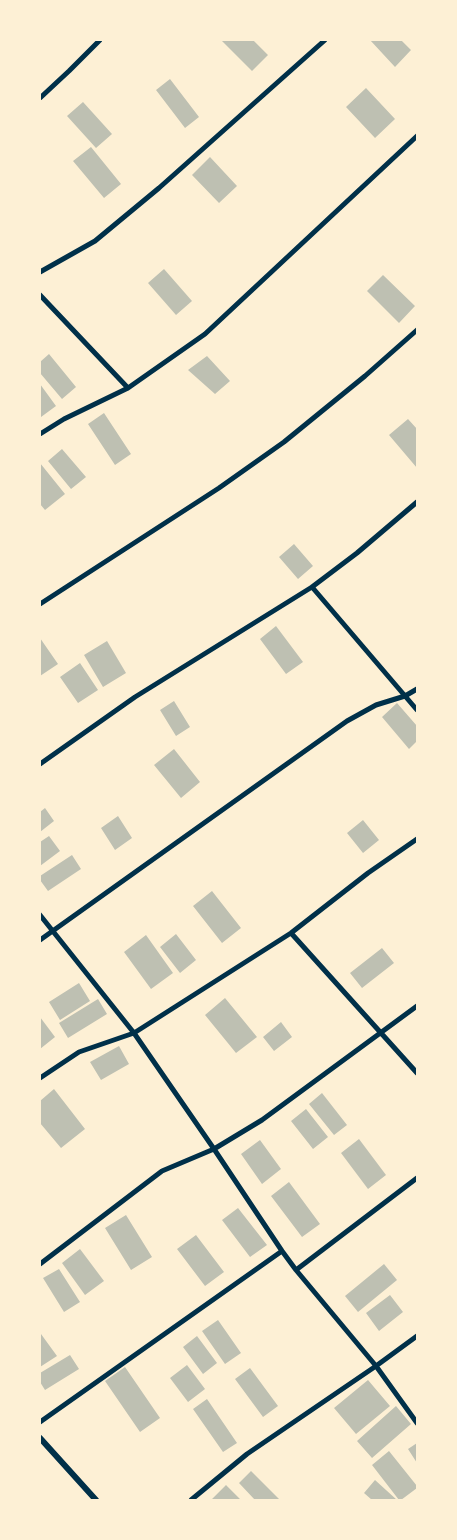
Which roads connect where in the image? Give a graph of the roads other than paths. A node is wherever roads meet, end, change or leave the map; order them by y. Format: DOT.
graph roads {
  1 [pos="100,40"];
  2 [pos="325,40"];
  3 [pos="40,98"];
  4 [pos="417,136"];
  5 [pos="40,272"];
  6 [pos="40,295"];
  7 [pos="417,330"];
  8 [pos="128,388"];
  9 [pos="40,434"];
  10 [pos="417,502"];
  11 [pos="312,587"];
  12 [pos="40,604"];
  13 [pos="417,689"];
  14 [pos="405,696"];
  15 [pos="417,710"];
  16 [pos="40,764"];
  17 [pos="417,839"];
  18 [pos="40,915"];
  19 [pos="52,931"];
  20 [pos="291,933"];
  21 [pos="40,940"];
  22 [pos="417,1006"];
  23 [pos="381,1032"];
  24 [pos="134,1033"];
  25 [pos="417,1073"];
  26 [pos="40,1078"];
  27 [pos="214,1149"];
  28 [pos="417,1178"];
  29 [pos="282,1251"];
  30 [pos="40,1264"];
  31 [pos="296,1270"];
  32 [pos="417,1336"];
  33 [pos="376,1366"];
  34 [pos="40,1422"];
  35 [pos="417,1423"];
  36 [pos="40,1438"];
  37 [pos="96,1500"];
  38 [pos="192,1500"];
  1 -- 3 [label="street"];
  2 -- 5 [label="street"];
  4 -- 8 [label="street"];
  6 -- 8 [label="street"];
  7 -- 12 [label="street"];
  8 -- 9 [label="street"];
  10 -- 11 [label="street"];
  11 -- 14 [label="street"];
  11 -- 16 [label="street"];
  13 -- 14 [label="street"];
  14 -- 15 [label="street"];
  14 -- 19 [label="street"];
  17 -- 20 [label="street"];
  18 -- 19 [label="street"];
  19 -- 21 [label="street"];
  19 -- 24 [label="street"];
  20 -- 23 [label="street"];
  20 -- 24 [label="street"];
  22 -- 23 [label="street"];
  23 -- 25 [label="street"];
  23 -- 27 [label="street"];
  24 -- 26 [label="street"];
  24 -- 27 [label="street"];
  27 -- 29 [label="street"];
  27 -- 30 [label="street"];
  28 -- 31 [label="street"];
  29 -- 31 [label="street"];
  29 -- 34 [label="street"];
  31 -- 33 [label="street"];
  32 -- 33 [label="street"];
  33 -- 35 [label="street"];
  33 -- 38 [label="street"];
  36 -- 37 [label="street"];
}
